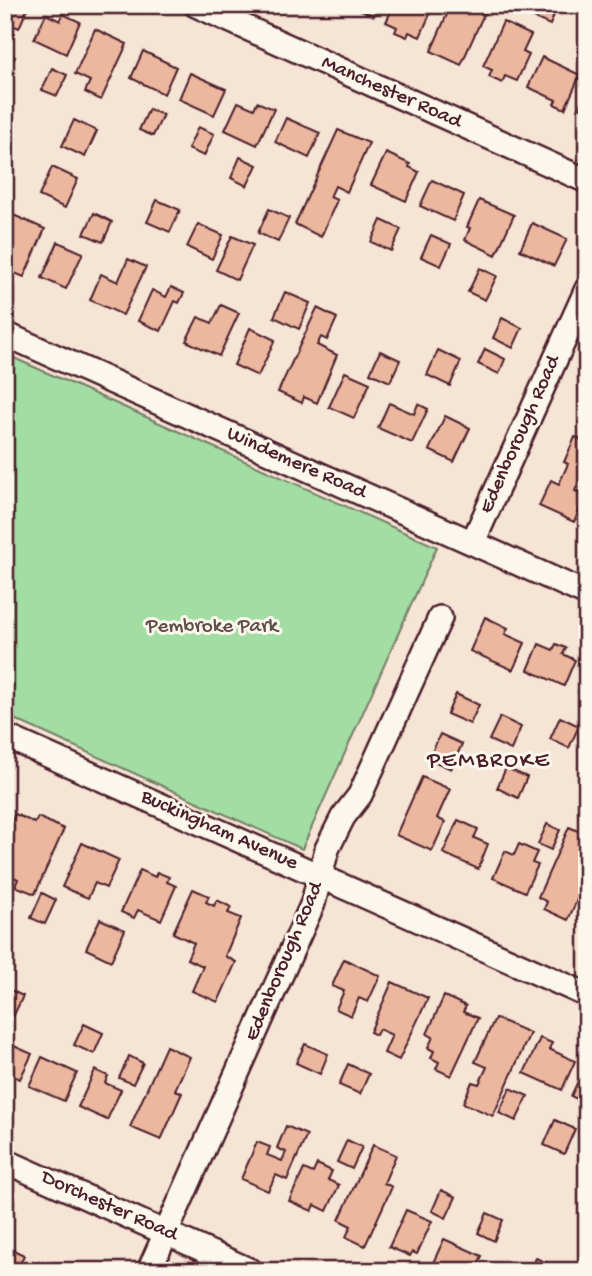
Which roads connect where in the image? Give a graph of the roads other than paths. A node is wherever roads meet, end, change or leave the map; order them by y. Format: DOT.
graph roads {
  1 [pos="196,5"];
  2 [pos="587,181"];
  3 [pos="587,289"];
  4 [pos="5,334"];
  5 [pos="473,542"];
  6 [pos="587,594"];
  7 [pos="440,618"];
  8 [pos="5,736"];
  9 [pos="321,877"];
  10 [pos="587,995"];
  11 [pos="5,1161"];
  12 [pos="167,1233"];
  13 [pos="149,1271"];
  14 [pos="251,1271"];
  1 -- 2 [label="street, Manchester Road"];
  3 -- 5 [label="street, Edenborough Road"];
  4 -- 5 [label="street, Windemere Road"];
  5 -- 6 [label="street, Windemere Road"];
  7 -- 9 [label="street, Edenborough Road"];
  8 -- 9 [label="street, Buckingham Avenue"];
  9 -- 10 [label="street, Buckingham Avenue"];
  9 -- 12 [label="street, Edenborough Road"];
  11 -- 12 [label="street, Dorchester Road"];
  12 -- 13 [label="street, Edenborough Road"];
  12 -- 14 [label="street, Dorchester Road"];
}
